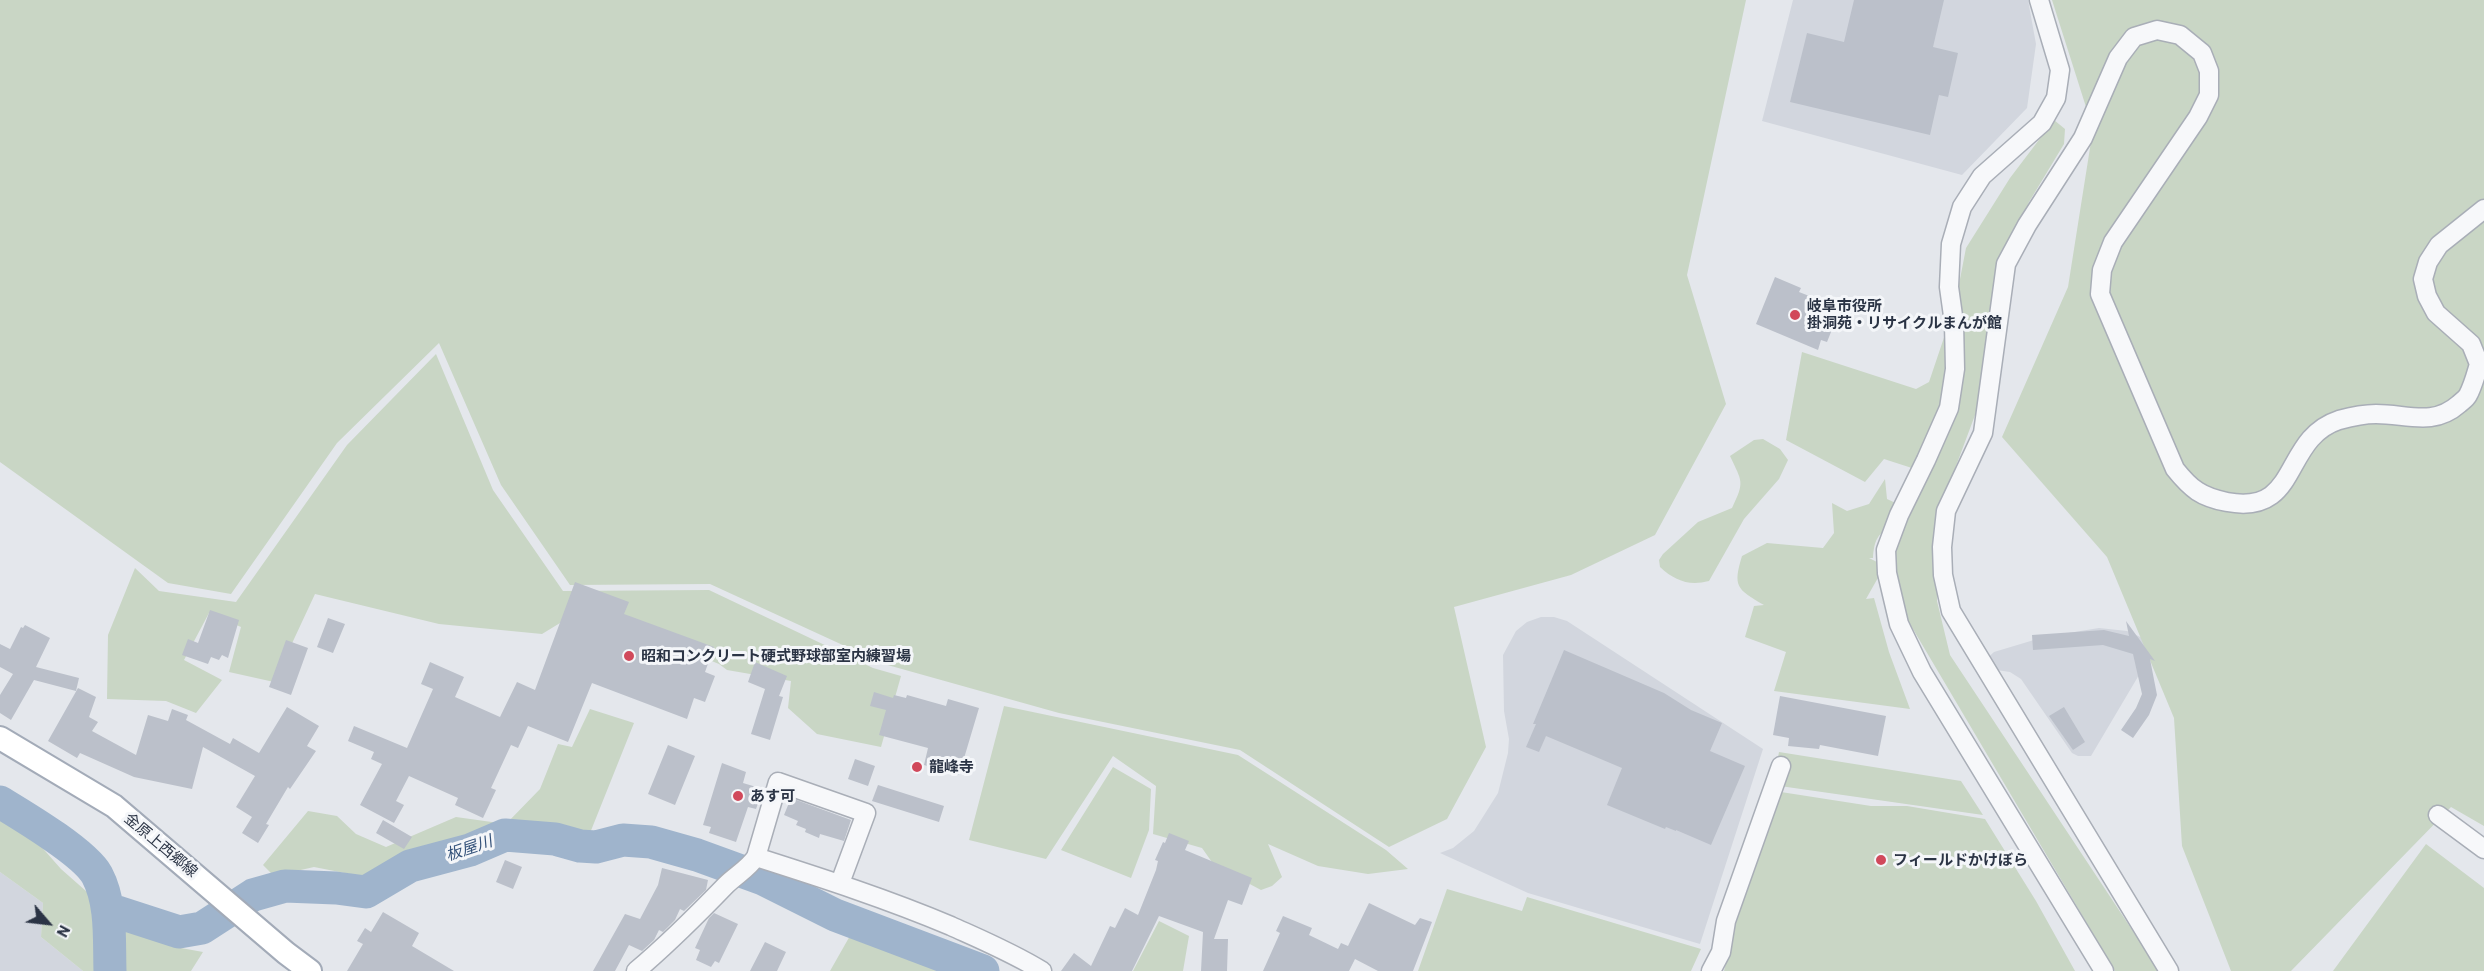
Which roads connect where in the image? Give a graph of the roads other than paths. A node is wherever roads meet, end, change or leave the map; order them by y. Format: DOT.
graph roads {
  1 [pos="2039,0"];
  2 [pos="2484,209"];
  3 [pos="0,738"];
  4 [pos="1781,766"];
  5 [pos="2438,815"];
  6 [pos="2484,849"];
  7 [pos="753,861"];
  8 [pos="840,883"];
  9 [pos="310,971"];
  10 [pos="636,971"];
  11 [pos="1041,971"];
  12 [pos="1711,971"];
  13 [pos="2104,971"];
  14 [pos="2169,971"];
  1 -- 13 [label="street"];
  2 -- 14 [label="street"];
  3 -- 9 [label="main road, 金原上西郷線"];
  4 -- 12 [label="street"];
  5 -- 6 [label="street"];
  7 -- 8 [label="street"];
  7 -- 8 [label="street"];
  7 -- 10 [label="street"];
  8 -- 11 [label="street"];
}
